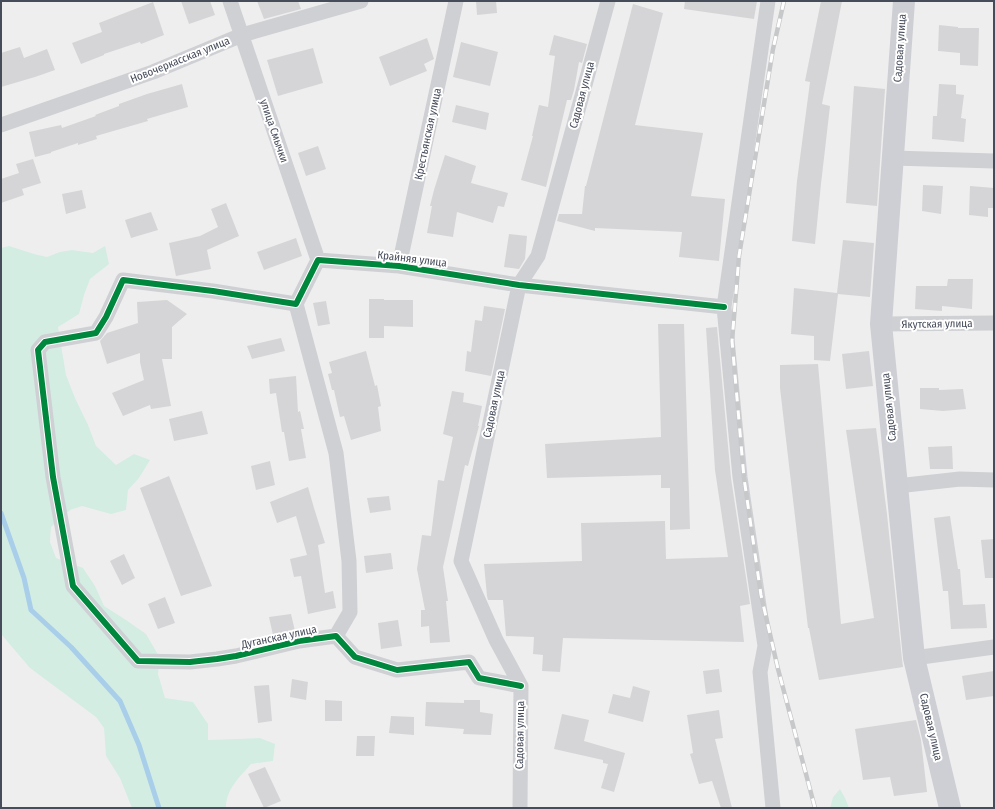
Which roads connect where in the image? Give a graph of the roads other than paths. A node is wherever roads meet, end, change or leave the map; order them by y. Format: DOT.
graph roads {
  1 [pos="230,1"];
  2 [pos="361,1"];
  3 [pos="456,1"];
  4 [pos="608,1"];
  5 [pos="768,1"];
  6 [pos="904,1"];
  7 [pos="242,35"];
  8 [pos="1,125"];
  9 [pos="893,158"];
  10 [pos="994,161"];
  11 [pos="318,260"];
  12 [pos="399,266"];
  13 [pos="519,285"];
  14 [pos="296,304"];
  15 [pos="724,307"];
  16 [pos="994,323"];
  17 [pos="881,324"];
  18 [pos="994,480"];
  19 [pos="897,486"];
  20 [pos="336,636"];
  21 [pos="994,648"];
  22 [pos="914,658"];
  23 [pos="521,686"];
  24 [pos="520,808"];
  25 [pos="773,808"];
  26 [pos="950,808"];
  1 -- 7 [label="street, улица Смычки"];
  2 -- 7 [label="street, Новочеркасская улица"];
  3 -- 12 [label="street, Крестьянская улица"];
  4 -- 13 [label="street, Садовая улица"];
  5 -- 15 [label="street"];
  6 -- 9 [label="street, Садовая улица"];
  7 -- 8 [label="street, Новочеркасская улица"];
  7 -- 11 [label="street, улица Смычки"];
  9 -- 10 [label="street"];
  9 -- 17 [label="street, Садовая улица"];
  11 -- 12 [label="street, Крайняя улица"];
  11 -- 14 [label="street"];
  12 -- 13 [label="street, Крайняя улица"];
  13 -- 15 [label="street, Крайняя улица"];
  13 -- 23 [label="street, Садовая улица"];
  14 -- 20 [label="street"];
  14 -- 20 [label="street, Дуганская улица"];
  15 -- 25 [label="street"];
  16 -- 17 [label="street, Якутская улица"];
  17 -- 19 [label="street, Садовая улица"];
  18 -- 19 [label="street"];
  19 -- 22 [label="street, Садовая улица"];
  20 -- 23 [label="street"];
  21 -- 22 [label="street"];
  22 -- 26 [label="street, Садовая улица"];
  23 -- 24 [label="street, Садовая улица"];
}
